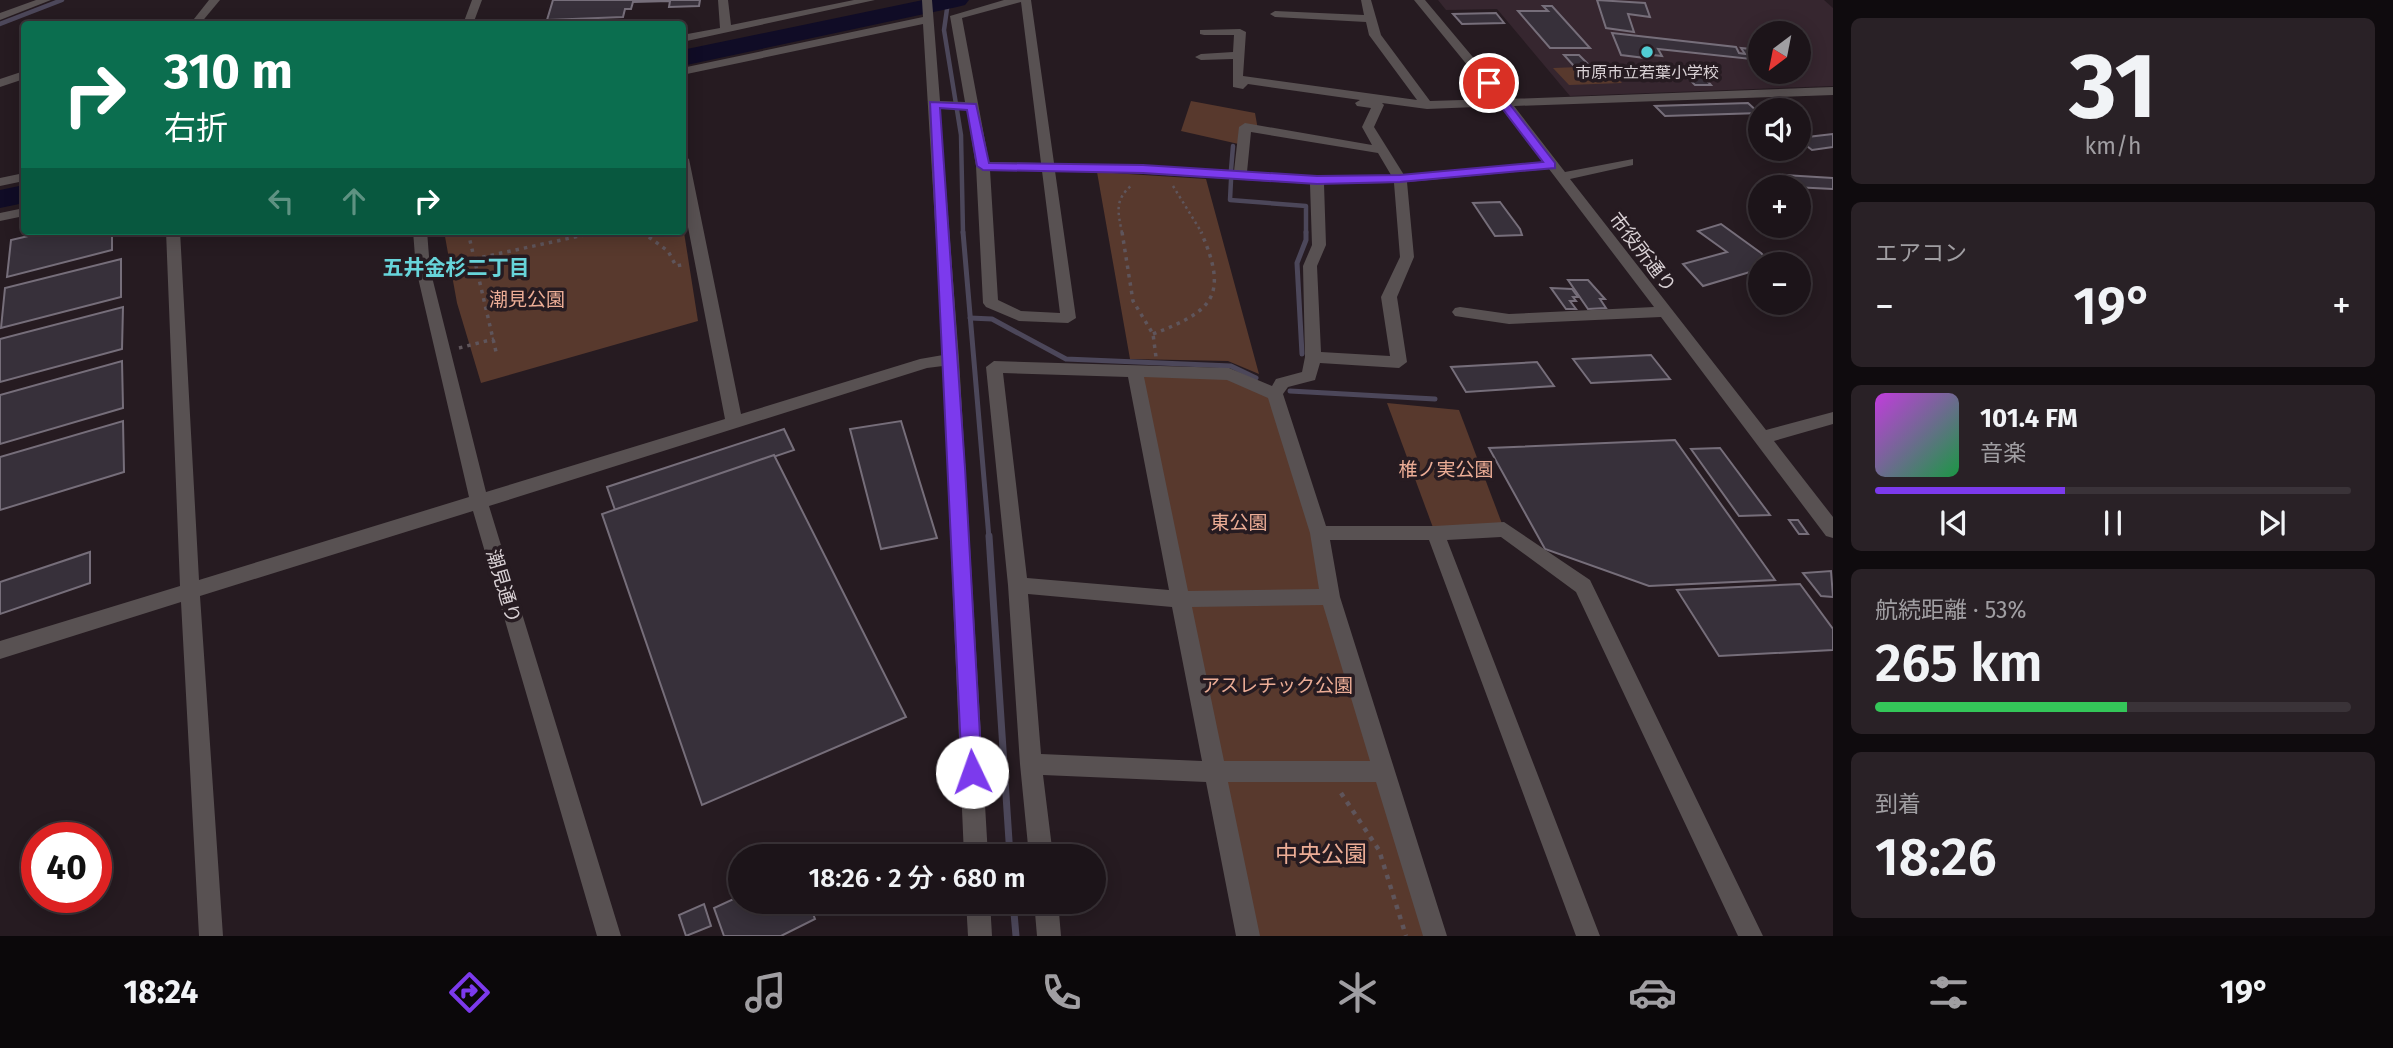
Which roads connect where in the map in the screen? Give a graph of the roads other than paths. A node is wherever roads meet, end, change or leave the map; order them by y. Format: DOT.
graph roads {
  1 [pos="46,0"];
  2 [pos="215,0"];
  3 [pos="477,0"];
  4 [pos="723,0"];
  5 [pos="870,0"];
  6 [pos="927,0"];
  7 [pos="1017,0"];
  8 [pos="1026,0"];
  9 [pos="1366,0"];
  10 [pos="1419,0"];
  11 [pos="1275,14"];
  12 [pos="0,17"];
  13 [pos="1371,19"];
  14 [pos="926,20"];
  15 [pos="198,21"];
  16 [pos="469,21"];
  17 [pos="726,29"];
  18 [pos="1204,32"];
  19 [pos="686,38"];
  20 [pos="1238,54"];
  21 [pos="1201,57"];
  22 [pos="686,71"];
  23 [pos="21,76"];
  24 [pos="1237,79"];
  25 [pos="0,83"];
  26 [pos="1833,91"];
  27 [pos="1506,104"];
  28 [pos="934,105"];
  29 [pos="1427,105"];
  30 [pos="972,106"];
  31 [pos="1382,150"];
  32 [pos="1628,162"];
  33 [pos="983,166"];
  34 [pos="1049,167"];
  35 [pos="1556,171"];
  36 [pos="1240,176"];
  37 [pos="686,177"];
  38 [pos="21,178"];
  39 [pos="1400,179"];
  40 [pos="1317,180"];
  41 [pos="0,182"];
  42 [pos="21,213"];
  43 [pos="0,217"];
  44 [pos="173,235"];
  45 [pos="420,235"];
  46 [pos="1460,312"];
  47 [pos="1666,312"];
  48 [pos="1313,357"];
  49 [pos="951,359"];
  50 [pos="1135,372"];
  51 [pos="1275,394"];
  52 [pos="1833,418"];
  53 [pos="734,422"];
  54 [pos="1762,438"];
  55 [pos="479,501"];
  56 [pos="1833,531"];
  57 [pos="1319,533"];
  58 [pos="1435,533"];
  59 [pos="1018,585"];
  60 [pos="190,590"];
  61 [pos="1330,597"];
  62 [pos="1179,599"];
  63 [pos="0,650"];
  64 [pos="1031,764"];
  65 [pos="1386,771"];
  66 [pos="1216,772"];
  67 [pos="975,844"];
  68 [pos="1040,844"];
  69 [pos="979,914"];
  70 [pos="1047,914"];
  71 [pos="211,936"];
  72 [pos="609,936"];
  73 [pos="980,936"];
  74 [pos="1049,936"];
  75 [pos="1248,936"];
  76 [pos="1435,936"];
  77 [pos="1588,936"];
  78 [pos="1751,936"];
  1 -- 12 [label="street"];
  2 -- 15 [label="street"];
  3 -- 16 [label="street"];
  4 -- 17 [label="street"];
  5 -- 17 [label="street"];
  6 -- 14 [label="street"];
  7 -- 30 [label="street"];
  8 -- 34 [label="street"];
  9 -- 13 [label="street"];
  10 -- 27 [label="street, 市役所通り"];
  11 -- 13 [label="street"];
  13 -- 29 [label="street"];
  14 -- 22 [label="street"];
  14 -- 28 [label="street"];
  17 -- 19 [label="street"];
  18 -- 20 [label="street"];
  20 -- 21 [label="street"];
  20 -- 24 [label="street"];
  23 -- 25 [label="street"];
  24 -- 29 [label="street"];
  24 -- 31 [label="street"];
  26 -- 27 [label="street"];
  27 -- 29 [label="street"];
  27 -- 35 [label="street, 市役所通り"];
  28 -- 30 [label="street"];
  28 -- 49 [label="street"];
  30 -- 33 [label="street"];
  31 -- 36 [label="street"];
  31 -- 39 [label="street"];
  32 -- 35 [label="street"];
  33 -- 34 [label="street"];
  33 -- 34 [label="street"];
  34 -- 36 [label="street"];
  35 -- 39 [label="street"];
  35 -- 47 [label="street, 市役所通り"];
  36 -- 40 [label="street"];
  37 -- 53 [label="street"];
  38 -- 41 [label="street"];
  39 -- 40 [label="street"];
  39 -- 48 [label="street"];
  40 -- 48 [label="street"];
  42 -- 43 [label="street"];
  44 -- 60 [label="street"];
  45 -- 55 [label="street, 潮見通り"];
  46 -- 47 [label="street"];
  47 -- 54 [label="street, 市役所通り"];
  48 -- 51 [label="street"];
  49 -- 53 [label="street"];
  49 -- 67 [label="street"];
  50 -- 51 [label="street"];
  50 -- 59 [label="street"];
  50 -- 62 [label="street"];
  51 -- 57 [label="street"];
  52 -- 54 [label="street"];
  53 -- 55 [label="street"];
  54 -- 56 [label="street, 市役所通り"];
  55 -- 60 [label="street"];
  55 -- 72 [label="street, 潮見通り"];
  57 -- 58 [label="street"];
  57 -- 61 [label="street"];
  58 -- 77 [label="street"];
  58 -- 78 [label="street"];
  59 -- 62 [label="street"];
  59 -- 64 [label="street"];
  60 -- 63 [label="street"];
  60 -- 71 [label="street"];
  61 -- 62 [label="street"];
  61 -- 65 [label="street"];
  62 -- 66 [label="street"];
  64 -- 66 [label="street"];
  64 -- 68 [label="street"];
  65 -- 66 [label="street"];
  65 -- 76 [label="street"];
  66 -- 75 [label="street"];
  69 -- 73 [label="street"];
  70 -- 74 [label="street"];
}
